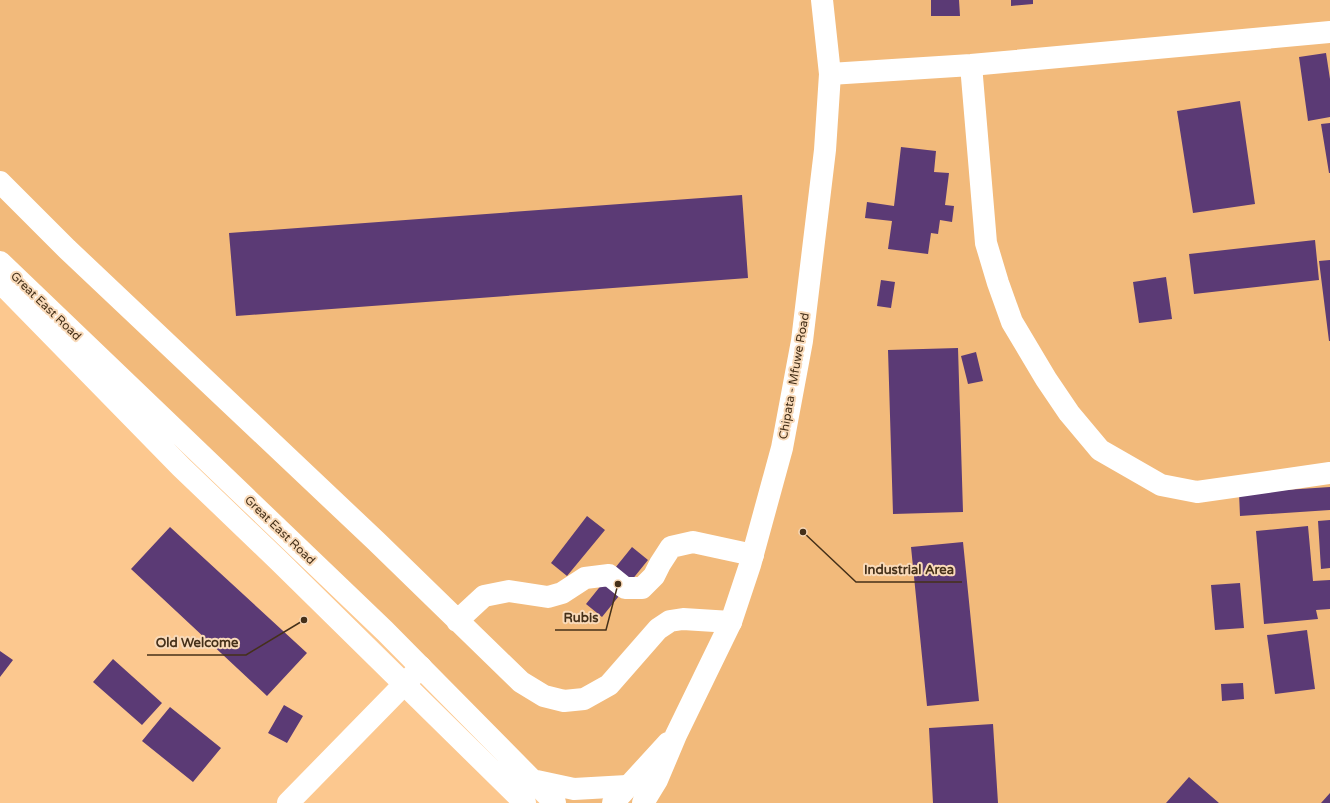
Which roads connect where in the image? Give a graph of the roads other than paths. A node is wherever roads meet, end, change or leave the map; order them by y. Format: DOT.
graph roads {
  1 [pos="822,0"];
  2 [pos="1330,32"];
  3 [pos="971,65"];
  4 [pos="830,74"];
  5 [pos="0,182"];
  6 [pos="0,262"];
  7 [pos="0,282"];
  8 [pos="1330,473"];
  9 [pos="753,555"];
  10 [pos="457,620"];
  11 [pos="731,622"];
  12 [pos="421,667"];
  13 [pos="404,684"];
  14 [pos="676,735"];
  15 [pos="532,780"];
  16 [pos="627,786"];
  17 [pos="644,802"];
  18 [pos="288,803"];
  19 [pos="525,803"];
  20 [pos="555,803"];
  21 [pos="613,803"];
  1 -- 4 [label="main road, Chipata - Mfuwe Road"];
  2 -- 3 [label="main road"];
  3 -- 4 [label="main road"];
  3 -- 8 [label="main road"];
  4 -- 9 [label="main road, Chipata - Mfuwe Road"];
  5 -- 10 [label="main road"];
  6 -- 12 [label="main road, Great East Road"];
  7 -- 13 [label="main road, Great East Road"];
  9 -- 10 [label="main road"];
  9 -- 11 [label="main road, Chipata - Mfuwe Road"];
  10 -- 11 [label="main road"];
  11 -- 14 [label="main road, Chipata - Mfuwe Road"];
  12 -- 13 [label="main road"];
  12 -- 15 [label="main road, Great East Road"];
  13 -- 18 [label="main road"];
  13 -- 19 [label="main road, Great East Road"];
  14 -- 16 [label="main road"];
  14 -- 17 [label="main road"];
  15 -- 16 [label="main road"];
  15 -- 20 [label="main road, Great East Road"];
  16 -- 21 [label="main road"];
}
